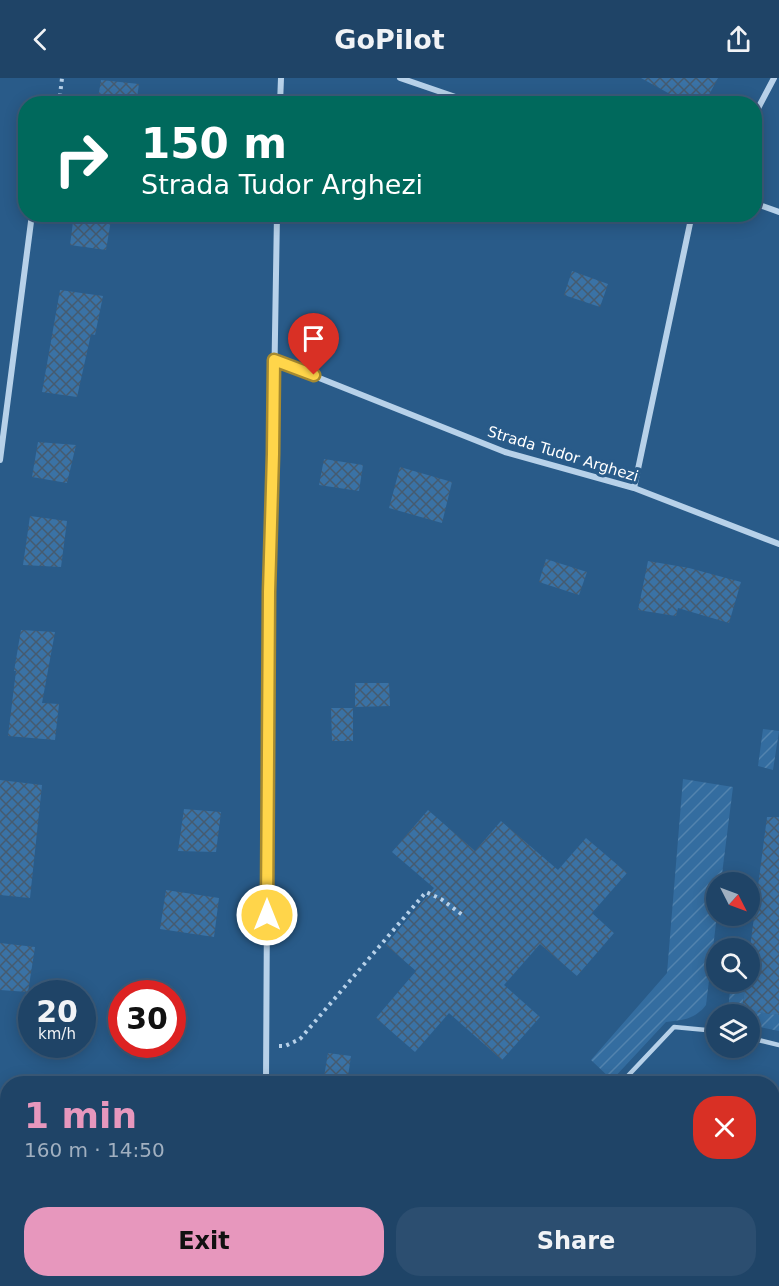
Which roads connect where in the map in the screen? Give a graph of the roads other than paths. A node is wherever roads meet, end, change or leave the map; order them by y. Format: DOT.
graph roads {
  1 [pos="281,78"];
  2 [pos="400,78"];
  3 [pos="774,78"];
  4 [pos="280,96"];
  5 [pos="453,96"];
  6 [pos="762,101"];
  7 [pos="762,206"];
  8 [pos="779,212"];
  9 [pos="31,222"];
  10 [pos="277,222"];
  11 [pos="690,222"];
  12 [pos="274,360"];
  13 [pos="0,460"];
  14 [pos="634,488"];
  15 [pos="779,544"];
  16 [pos="706,1030"];
  17 [pos="760,1040"];
  18 [pos="779,1045"];
  19 [pos="266,1076"];
  20 [pos="628,1076"];
  1 -- 4 [label="street"];
  2 -- 5 [label="street"];
  3 -- 6 [label="street"];
  7 -- 8 [label="street"];
  9 -- 13 [label="street"];
  10 -- 12 [label="street"];
  11 -- 14 [label="street"];
  12 -- 14 [label="street, Strada Tudor Arghezi"];
  12 -- 19 [label="street"];
  14 -- 15 [label="street, Strada Tudor Arghezi"];
  16 -- 20 [label="lane"];
  17 -- 18 [label="lane"];
}
